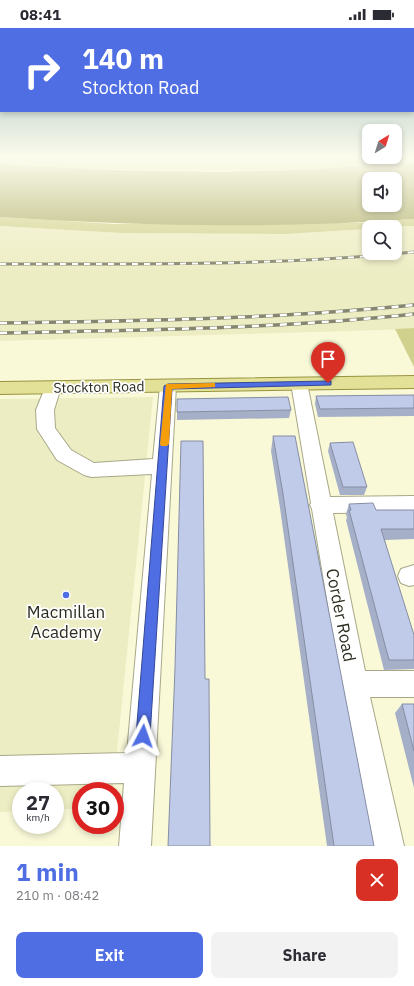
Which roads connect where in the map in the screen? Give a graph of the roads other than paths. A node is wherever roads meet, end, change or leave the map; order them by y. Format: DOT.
graph roads {
  1 [pos="414,382"];
  2 [pos="299,384"];
  3 [pos="168,386"];
  4 [pos="0,388"];
  5 [pos="53,388"];
  6 [pos="162,466"];
  7 [pos="414,504"];
  8 [pos="320,505"];
  9 [pos="354,684"];
  10 [pos="414,684"];
  11 [pos="140,768"];
  12 [pos="0,771"];
  13 [pos="135,846"];
  14 [pos="388,846"];
  1 -- 2 [label="main road, Stockton Road"];
  2 -- 3 [label="main road, Stockton Road"];
  2 -- 8 [label="street, Corder Road"];
  3 -- 5 [label="main road, Stockton Road"];
  3 -- 6 [label="street"];
  4 -- 5 [label="main road, Stockton Road"];
  5 -- 6 [label="street"];
  6 -- 11 [label="street"];
  7 -- 8 [label="street"];
  8 -- 9 [label="street, Corder Road"];
  9 -- 10 [label="street"];
  9 -- 14 [label="street, Corder Road"];
  11 -- 12 [label="street"];
  11 -- 13 [label="street"];
}
